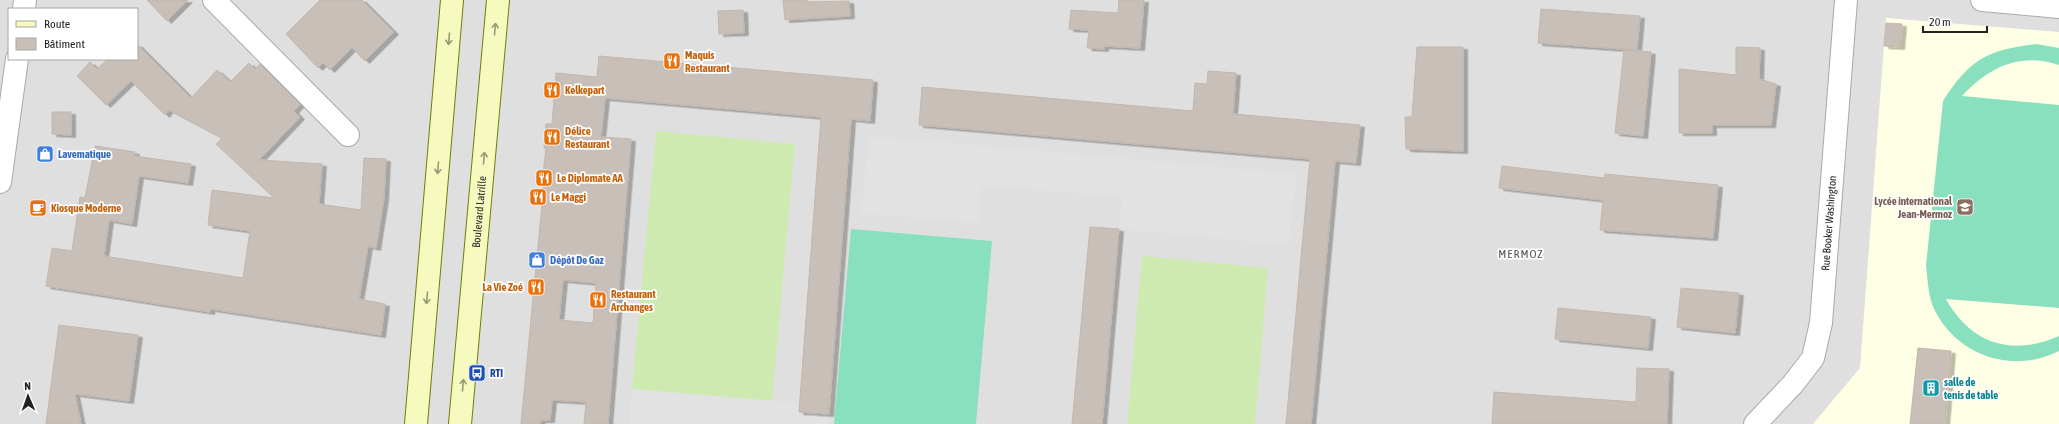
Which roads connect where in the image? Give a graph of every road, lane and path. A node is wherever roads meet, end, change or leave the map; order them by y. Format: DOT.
graph roads {
  1 [pos="214,0"];
  2 [pos="452,0"];
  3 [pos="498,0"];
  4 [pos="1846,0"];
  5 [pos="1982,0"];
  6 [pos="2059,7"];
  7 [pos="17,60"];
  8 [pos="4,131"];
  9 [pos="348,136"];
  10 [pos="0,182"];
  11 [pos="416,424"];
  12 [pos="460,424"];
  13 [pos="1755,424"];
  1 -- 9 [label="street"];
  2 -- 11 [label="main road, one-way"];
  12 -- 3 [label="main road, Boulevard Latrille, one-way"];
  4 -- 13 [label="street, Rue Booker Washington"];
  5 -- 6 [label="street"];
  7 -- 8 [label="street"];
  8 -- 10 [label="street"];
}
